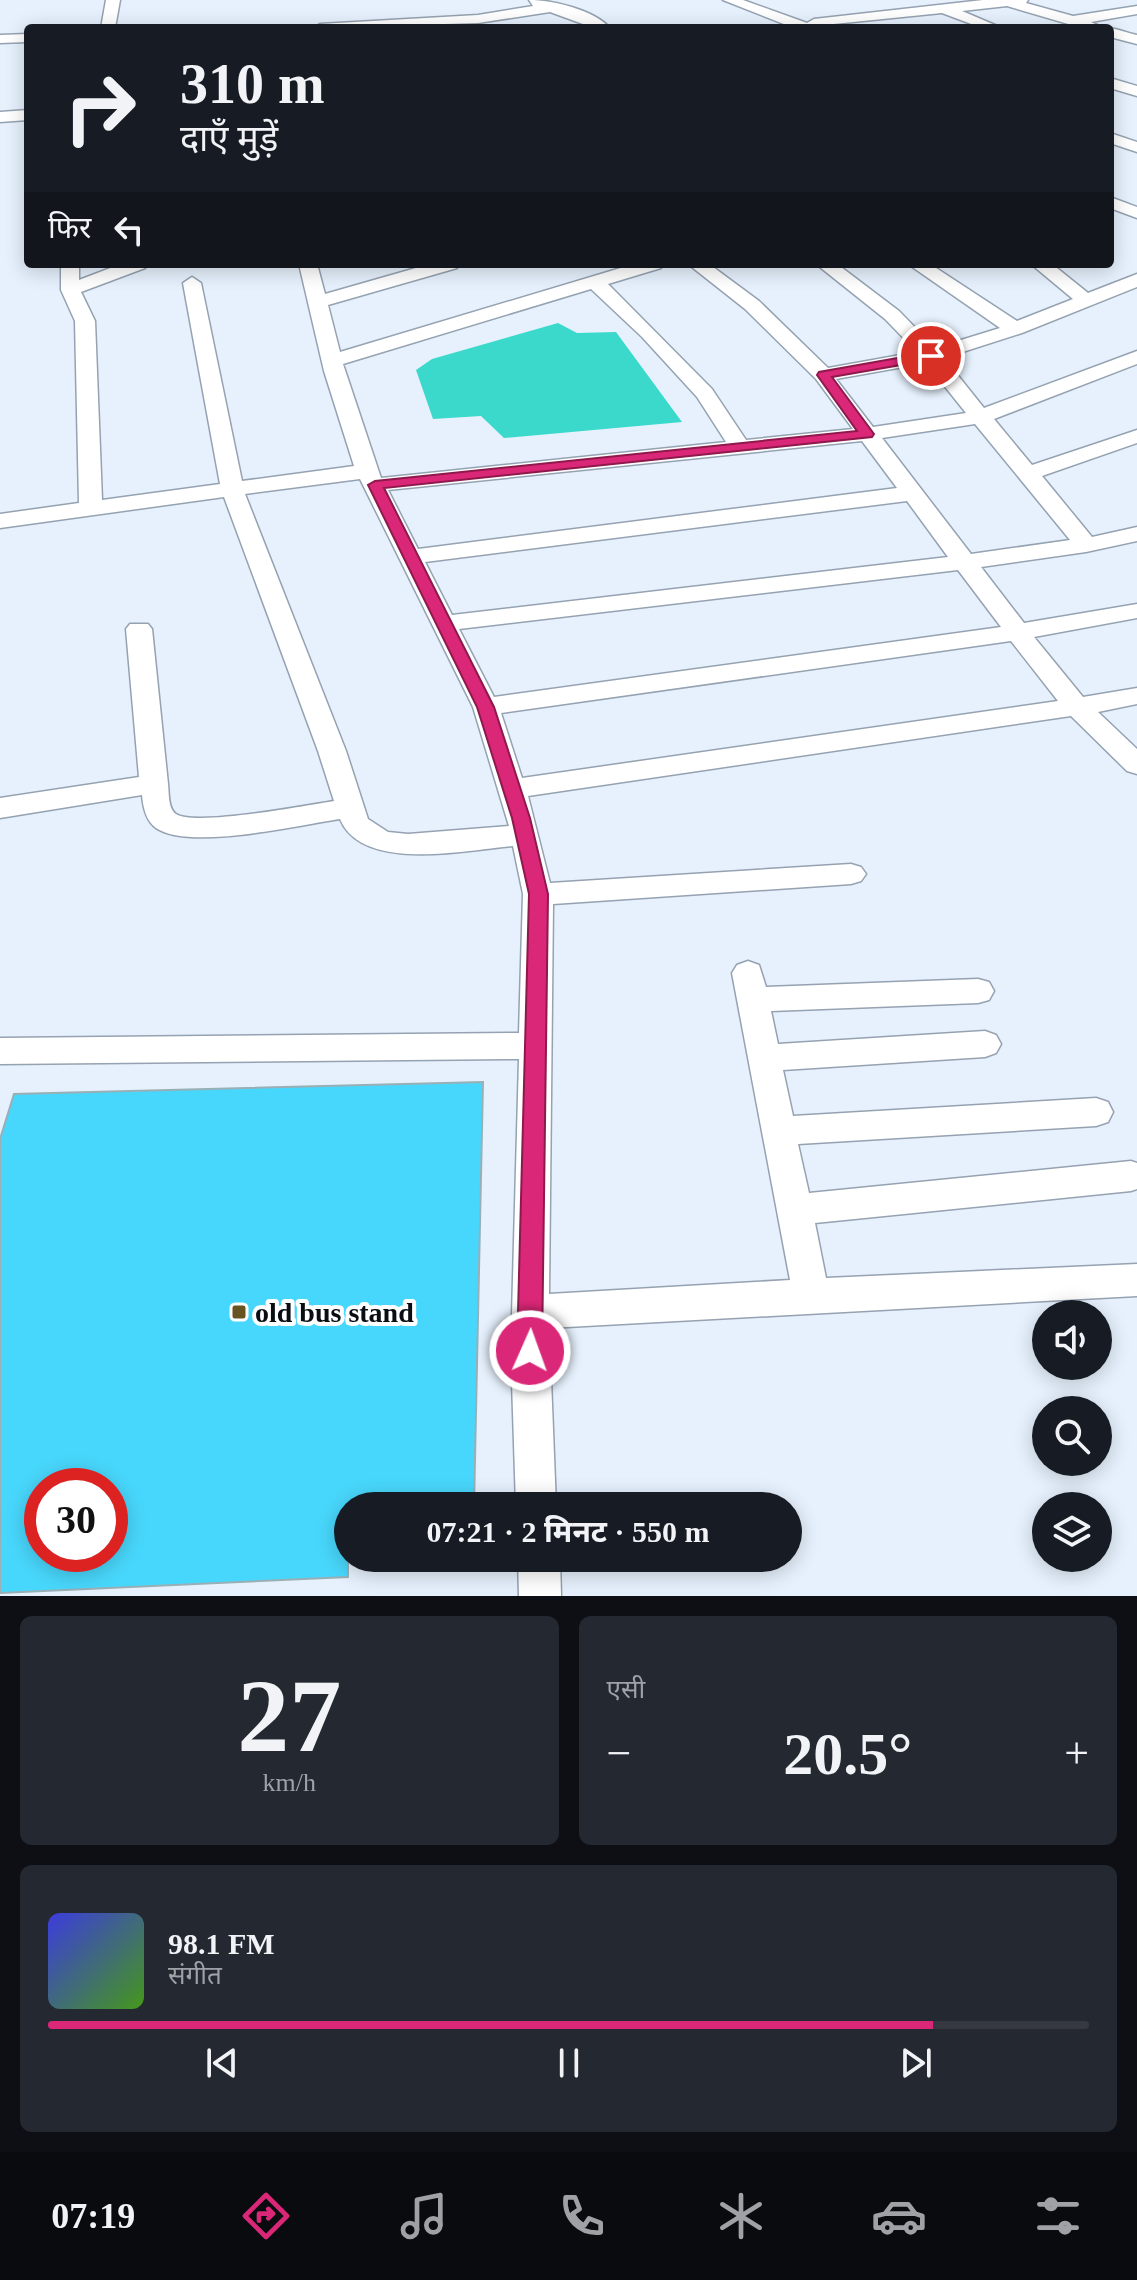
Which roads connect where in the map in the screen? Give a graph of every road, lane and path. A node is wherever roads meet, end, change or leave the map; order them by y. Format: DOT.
graph roads {
  1 [pos="113,0"];
  2 [pos="531,0"];
  3 [pos="730,0"];
  4 [pos="784,1"];
  5 [pos="1015,1"];
  6 [pos="755,2"];
  7 [pos="552,7"];
  8 [pos="942,8"];
  9 [pos="1137,10"];
  10 [pos="907,13"];
  11 [pos="1071,20"];
  12 [pos="934,23"];
  13 [pos="109,24"];
  14 [pos="390,24"];
  15 [pos="598,24"];
  16 [pos="809,24"];
  17 [pos="811,24"];
  18 [pos="830,24"];
  19 [pos="984,24"];
  20 [pos="1084,24"];
  21 [pos="1114,33"];
  22 [pos="24,38"];
  23 [pos="0,39"];
  24 [pos="1137,40"];
  25 [pos="1114,67"];
  26 [pos="1137,75"];
  27 [pos="1114,84"];
  28 [pos="1137,91"];
  29 [pos="24,115"];
  30 [pos="0,117"];
  31 [pos="1114,130"];
  32 [pos="1137,138"];
  33 [pos="1114,139"];
  34 [pos="1137,147"];
  35 [pos="1114,204"];
  36 [pos="1137,213"];
  37 [pos="70,268"];
  38 [pos="128,268"];
  39 [pos="309,268"];
  40 [pos="436,268"];
  41 [pos="642,268"];
  42 [pos="702,268"];
  43 [pos="830,268"];
  44 [pos="923,268"];
  45 [pos="1045,268"];
  46 [pos="1137,280"];
  47 [pos="192,283"];
  48 [pos="596,283"];
  49 [pos="70,290"];
  50 [pos="1087,301"];
  51 [pos="317,302"];
  52 [pos="1015,329"];
  53 [pos="931,356"];
  54 [pos="1136,359"];
  55 [pos="332,361"];
  56 [pos="823,375"];
  57 [pos="979,417"];
  58 [pos="867,434"];
  59 [pos="1137,436"];
  60 [pos="740,447"];
  61 [pos="1027,474"];
  62 [pos="371,478"];
  63 [pos="232,489"];
  64 [pos="915,493"];
  65 [pos="91,508"];
  66 [pos="0,521"];
  67 [pos="1137,534"];
  68 [pos="1086,545"];
  69 [pos="412,557"];
  70 [pos="963,562"];
  71 [pos="1137,611"];
  72 [pos="445,623"];
  73 [pos="139,629"];
  74 [pos="1019,632"];
  75 [pos="1137,696"];
  76 [pos="486,707"];
  77 [pos="1077,707"];
  78 [pos="1137,765"];
  79 [pos="154,784"];
  80 [pos="512,789"];
  81 [pos="0,808"];
  82 [pos="351,808"];
  83 [pos="524,835"];
  84 [pos="851,874"];
  85 [pos="538,894"];
  86 [pos="978,991"];
  87 [pos="985,1044"];
  88 [pos="537,1046"];
  89 [pos="0,1051"];
  90 [pos="765,1058"];
  91 [pos="1096,1112"];
  92 [pos="779,1131"];
  93 [pos="1131,1176"];
  94 [pos="794,1210"];
  95 [pos="1137,1280"];
  96 [pos="811,1295"];
  97 [pos="531,1312"];
  98 [pos="536,1492"];
  99 [pos="539,1572"];
  100 [pos="540,1596"];
  1 -- 13 [label="street"];
  2 -- 7 [label="street"];
  3 -- 16 [label="street"];
  4 -- 6 [label="street"];
  5 -- 8 [label="street"];
  5 -- 11 [label="street"];
  6 -- 17 [label="street"];
  7 -- 14 [label="street"];
  7 -- 15 [label="street"];
  8 -- 10 [label="street"];
  8 -- 19 [label="street"];
  9 -- 11 [label="street"];
  10 -- 12 [label="street"];
  10 -- 18 [label="street"];
  11 -- 20 [label="street"];
  21 -- 24 [label="street"];
  22 -- 23 [label="street"];
  25 -- 26 [label="street"];
  27 -- 28 [label="street"];
  29 -- 30 [label="street"];
  31 -- 32 [label="street"];
  33 -- 34 [label="street"];
  35 -- 36 [label="street"];
  37 -- 49 [label="street"];
  38 -- 49 [label="street"];
  39 -- 51 [label="street"];
  40 -- 51 [label="street"];
  41 -- 48 [label="street"];
  42 -- 56 [label="street"];
  43 -- 53 [label="street"];
  44 -- 52 [label="street"];
  45 -- 50 [label="street"];
  46 -- 50 [label="street"];
  47 -- 63 [label="street"];
  48 -- 55 [label="street"];
  48 -- 60 [label="street"];
  49 -- 65 [label="street"];
  50 -- 52 [label="street"];
  51 -- 55 [label="street"];
  52 -- 53 [label="street"];
  53 -- 56 [label="street"];
  53 -- 57 [label="street"];
  54 -- 57 [label="street"];
  55 -- 62 [label="street"];
  56 -- 58 [label="street"];
  57 -- 58 [label="street"];
  57 -- 61 [label="street"];
  58 -- 60 [label="street"];
  58 -- 64 [label="street"];
  59 -- 61 [label="street"];
  60 -- 62 [label="street"];
  61 -- 68 [label="street"];
  62 -- 63 [label="street"];
  62 -- 69 [label="street"];
  63 -- 65 [label="street"];
  63 -- 82 [label="street"];
  64 -- 69 [label="street"];
  64 -- 70 [label="street"];
  65 -- 66 [label="street"];
  67 -- 68 [label="street"];
  68 -- 70 [label="street"];
  69 -- 72 [label="street"];
  70 -- 72 [label="street"];
  70 -- 74 [label="street"];
  71 -- 74 [label="street"];
  72 -- 76 [label="street"];
  73 -- 79 [label="street"];
  74 -- 76 [label="street"];
  74 -- 77 [label="street"];
  75 -- 77 [label="street"];
  76 -- 80 [label="street"];
  77 -- 78 [label="street"];
  77 -- 80 [label="street"];
  79 -- 81 [label="street"];
  79 -- 82 [label="street"];
  80 -- 83 [label="street"];
  82 -- 83 [label="street"];
  83 -- 85 [label="street"];
  84 -- 85 [label="street"];
  85 -- 88 [label="street"];
  86 -- 90 [label="street"];
  87 -- 90 [label="street"];
  88 -- 89 [label="street"];
  88 -- 97 [label="street"];
  90 -- 92 [label="street"];
  91 -- 92 [label="street"];
  92 -- 94 [label="street"];
  93 -- 94 [label="street"];
  94 -- 96 [label="street"];
  95 -- 96 [label="street"];
  96 -- 97 [label="street"];
  97 -- 98 [label="street"];
  99 -- 100 [label="street"];
}
